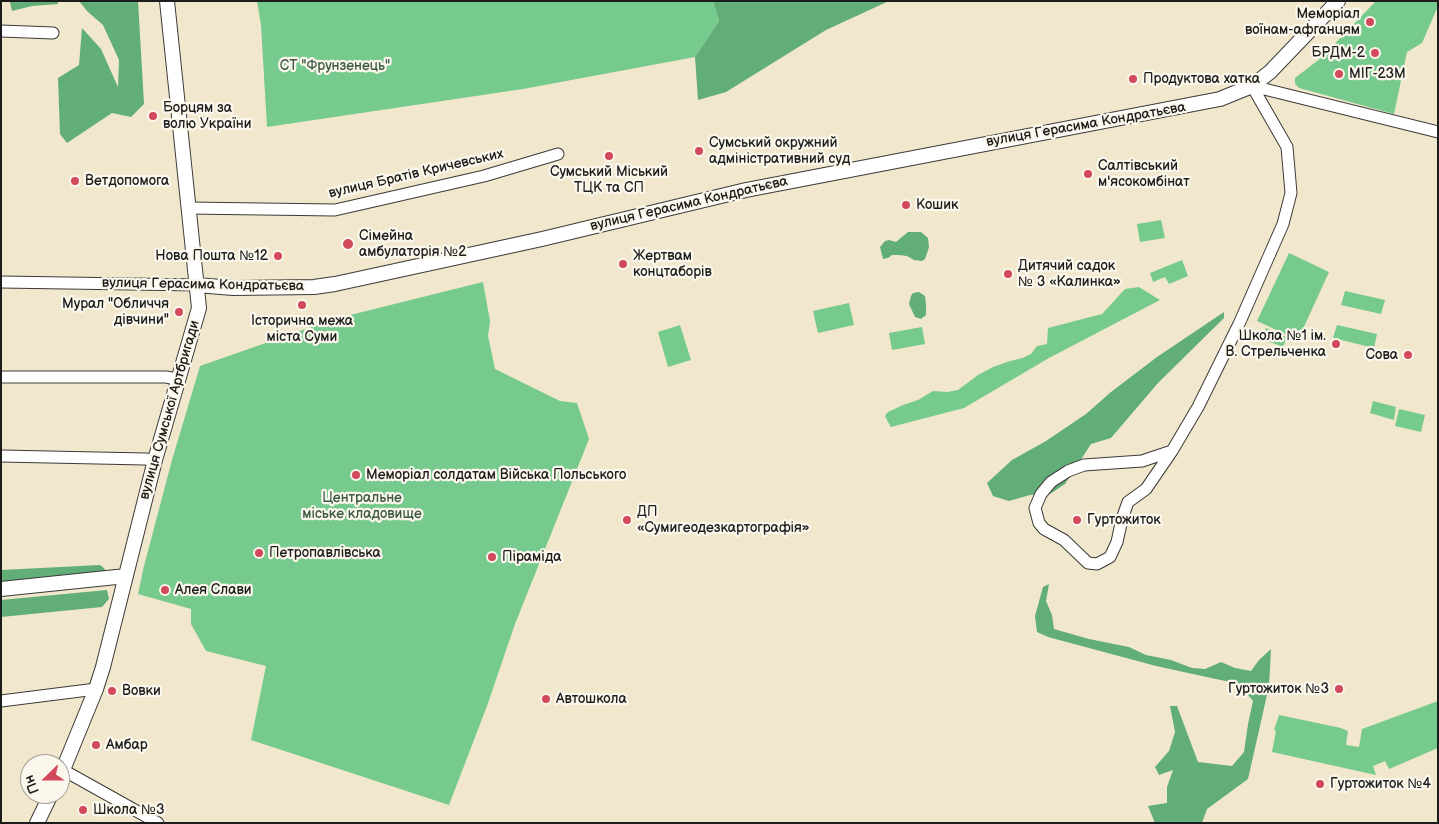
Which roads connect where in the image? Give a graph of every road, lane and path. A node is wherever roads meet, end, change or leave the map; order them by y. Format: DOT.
graph roads {
  1 [pos="167,1"];
  2 [pos="1338,1"];
  3 [pos="1,31"];
  4 [pos="53,33"];
  5 [pos="1252,86"];
  6 [pos="1438,132"];
  7 [pos="558,154"];
  8 [pos="188,208"];
  9 [pos="1,282"];
  10 [pos="197,285"];
  11 [pos="1,377"];
  12 [pos="177,379"];
  13 [pos="1172,451"];
  14 [pos="1,456"];
  15 [pos="155,460"];
  16 [pos="126,576"];
  17 [pos="1,589"];
  18 [pos="96,689"];
  19 [pos="1,701"];
  20 [pos="70,754"];
  21 [pos="70,778"];
  22 [pos="47,804"];
  23 [pos="37,823"];
  24 [pos="158,823"];
  1 -- 8 [label="main road, вулиця Сумської Артбригади"];
  2 -- 5 [label="main road, вулиця Герасима Кондратьєва"];
  3 -- 4 [label="street"];
  5 -- 6 [label="street"];
  5 -- 10 [label="main road, вулиця Герасима Кондратьєва"];
  5 -- 13 [label="street"];
  7 -- 8 [label="street, вулиця Братів Кричевських"];
  8 -- 10 [label="main road, вулиця Сумської Артбригади"];
  9 -- 10 [label="street, вулиця Герасима Кондратьєва"];
  10 -- 12 [label="main road, вулиця Сумської Артбригади"];
  11 -- 12 [label="street"];
  12 -- 15 [label="main road, вулиця Сумської Артбригади"];
  13 -- 13 [label="street"];
  14 -- 15 [label="street"];
  15 -- 16 [label="main road, вулиця Сумської Артбригади"];
  16 -- 17 [label="main road"];
  16 -- 18 [label="main road, вулиця Сумської Артбригади"];
  18 -- 19 [label="street"];
  18 -- 20 [label="main road, вулиця Сумської Артбригади"];
  21 -- 24 [label="street"];
  22 -- 23 [label="main road"];
}
